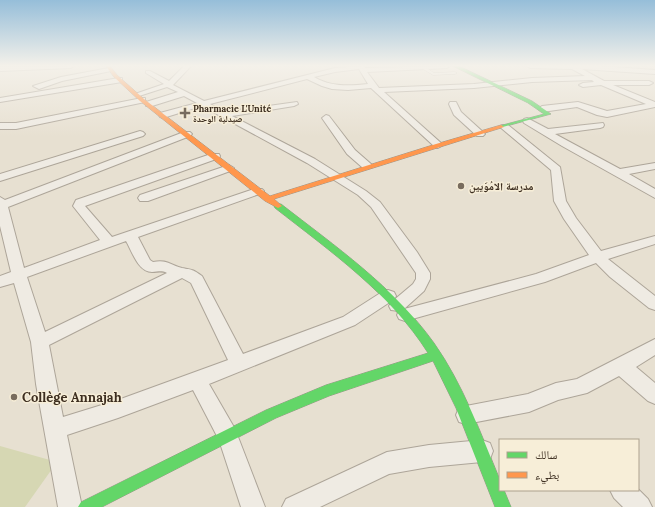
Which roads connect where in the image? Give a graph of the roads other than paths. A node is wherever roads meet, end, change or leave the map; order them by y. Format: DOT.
graph roads {
  1 [pos="20,90"];
  2 [pos="41,90"];
  3 [pos="64,90"];
  4 [pos="131,90"];
  5 [pos="160,90"];
  6 [pos="179,90"];
  7 [pos="255,90"];
  8 [pos="377,90"];
  9 [pos="504,90"];
  10 [pos="617,90"];
  11 [pos="524,91"];
  12 [pos="184,92"];
  13 [pos="509,92"];
  14 [pos="45,93"];
  15 [pos="0,94"];
  16 [pos="631,96"];
  17 [pos="655,96"];
  18 [pos="143,99"];
  19 [pos="0,100"];
  20 [pos="206,104"];
  21 [pos="294,104"];
  22 [pos="453,104"];
  23 [pos="655,105"];
  24 [pos="542,109"];
  25 [pos="163,115"];
  26 [pos="223,115"];
  27 [pos="326,118"];
  28 [pos="527,121"];
  29 [pos="600,124"];
  30 [pos="0,126"];
  31 [pos="505,127"];
  32 [pos="546,132"];
  33 [pos="140,134"];
  34 [pos="187,134"];
  35 [pos="480,134"];
  36 [pos="438,145"];
  37 [pos="215,156"];
  38 [pos="367,166"];
  39 [pos="655,166"];
  40 [pos="229,168"];
  41 [pos="619,172"];
  42 [pos="335,177"];
  43 [pos="0,178"];
  44 [pos="655,194"];
  45 [pos="263,195"];
  46 [pos="144,198"];
  47 [pos="1,203"];
  48 [pos="130,235"];
  49 [pos="655,240"];
  50 [pos="109,242"];
  51 [pos="598,257"];
  52 [pos="180,273"];
  53 [pos="19,275"];
  54 [pos="0,282"];
  55 [pos="653,299"];
  56 [pos="397,306"];
  57 [pos="40,342"];
  58 [pos="655,346"];
  59 [pos="435,356"];
  60 [pos="239,364"];
  61 [pos="621,366"];
  62 [pos="198,380"];
  63 [pos="655,395"];
  64 [pos="466,415"];
  65 [pos="56,429"];
  66 [pos="228,436"];
  67 [pos="482,452"];
  68 [pos="623,491"];
  69 [pos="500,494"];
  70 [pos="70,507"];
  71 [pos="86,507"];
  72 [pos="253,507"];
  73 [pos="294,507"];
  74 [pos="640,507"];
  1 -- 15 [label="street"];
  2 -- 14 [label="street"];
  3 -- 14 [label="street"];
  4 -- 18 [label="street"];
  5 -- 18 [label="street"];
  6 -- 12 [label="street"];
  7 -- 20 [label="street"];
  8 -- 36 [label="street"];
  9 -- 13 [label="street"];
  10 -- 16 [label="street"];
  11 -- 13 [label="street"];
  12 -- 18 [label="street"];
  12 -- 20 [label="street"];
  13 -- 24 [label="street"];
  14 -- 19 [label="street"];
  16 -- 17 [label="street"];
  16 -- 23 [label="street"];
  18 -- 25 [label="street"];
  18 -- 30 [label="street"];
  20 -- 25 [label="street"];
  20 -- 26 [label="street"];
  21 -- 26 [label="street"];
  22 -- 35 [label="street"];
  23 -- 24 [label="street"];
  24 -- 28 [label="street"];
  25 -- 34 [label="street"];
  26 -- 42 [label="street"];
  27 -- 38 [label="street"];
  28 -- 31 [label="street"];
  28 -- 32 [label="street"];
  29 -- 32 [label="street"];
  31 -- 35 [label="street"];
  31 -- 51 [label="street"];
  32 -- 41 [label="street"];
  33 -- 43 [label="street"];
  34 -- 37 [label="street"];
  34 -- 47 [label="street"];
  35 -- 36 [label="street"];
  36 -- 38 [label="street"];
  37 -- 40 [label="street"];
  37 -- 50 [label="street"];
  38 -- 42 [label="street"];
  39 -- 41 [label="street"];
  40 -- 45 [label="street"];
  40 -- 46 [label="street"];
  41 -- 44 [label="street"];
  42 -- 45 [label="street"];
  42 -- 56 [label="street"];
  45 -- 48 [label="street"];
  45 -- 56 [label="street"];
  47 -- 53 [label="street"];
  48 -- 50 [label="street"];
  48 -- 52 [label="street"];
  49 -- 51 [label="street"];
  50 -- 53 [label="street"];
  51 -- 55 [label="street"];
  51 -- 56 [label="street"];
  52 -- 57 [label="street"];
  52 -- 60 [label="street"];
  53 -- 54 [label="street"];
  53 -- 57 [label="street"];
  56 -- 59 [label="street"];
  56 -- 60 [label="street"];
  57 -- 65 [label="street"];
  58 -- 61 [label="street"];
  59 -- 64 [label="street"];
  59 -- 66 [label="street"];
  60 -- 62 [label="street"];
  61 -- 63 [label="street"];
  61 -- 64 [label="street"];
  62 -- 65 [label="street"];
  62 -- 66 [label="street"];
  64 -- 67 [label="street"];
  65 -- 70 [label="street"];
  66 -- 71 [label="street"];
  66 -- 72 [label="street"];
  67 -- 69 [label="street"];
  67 -- 73 [label="street"];
  68 -- 74 [label="street"];
}
